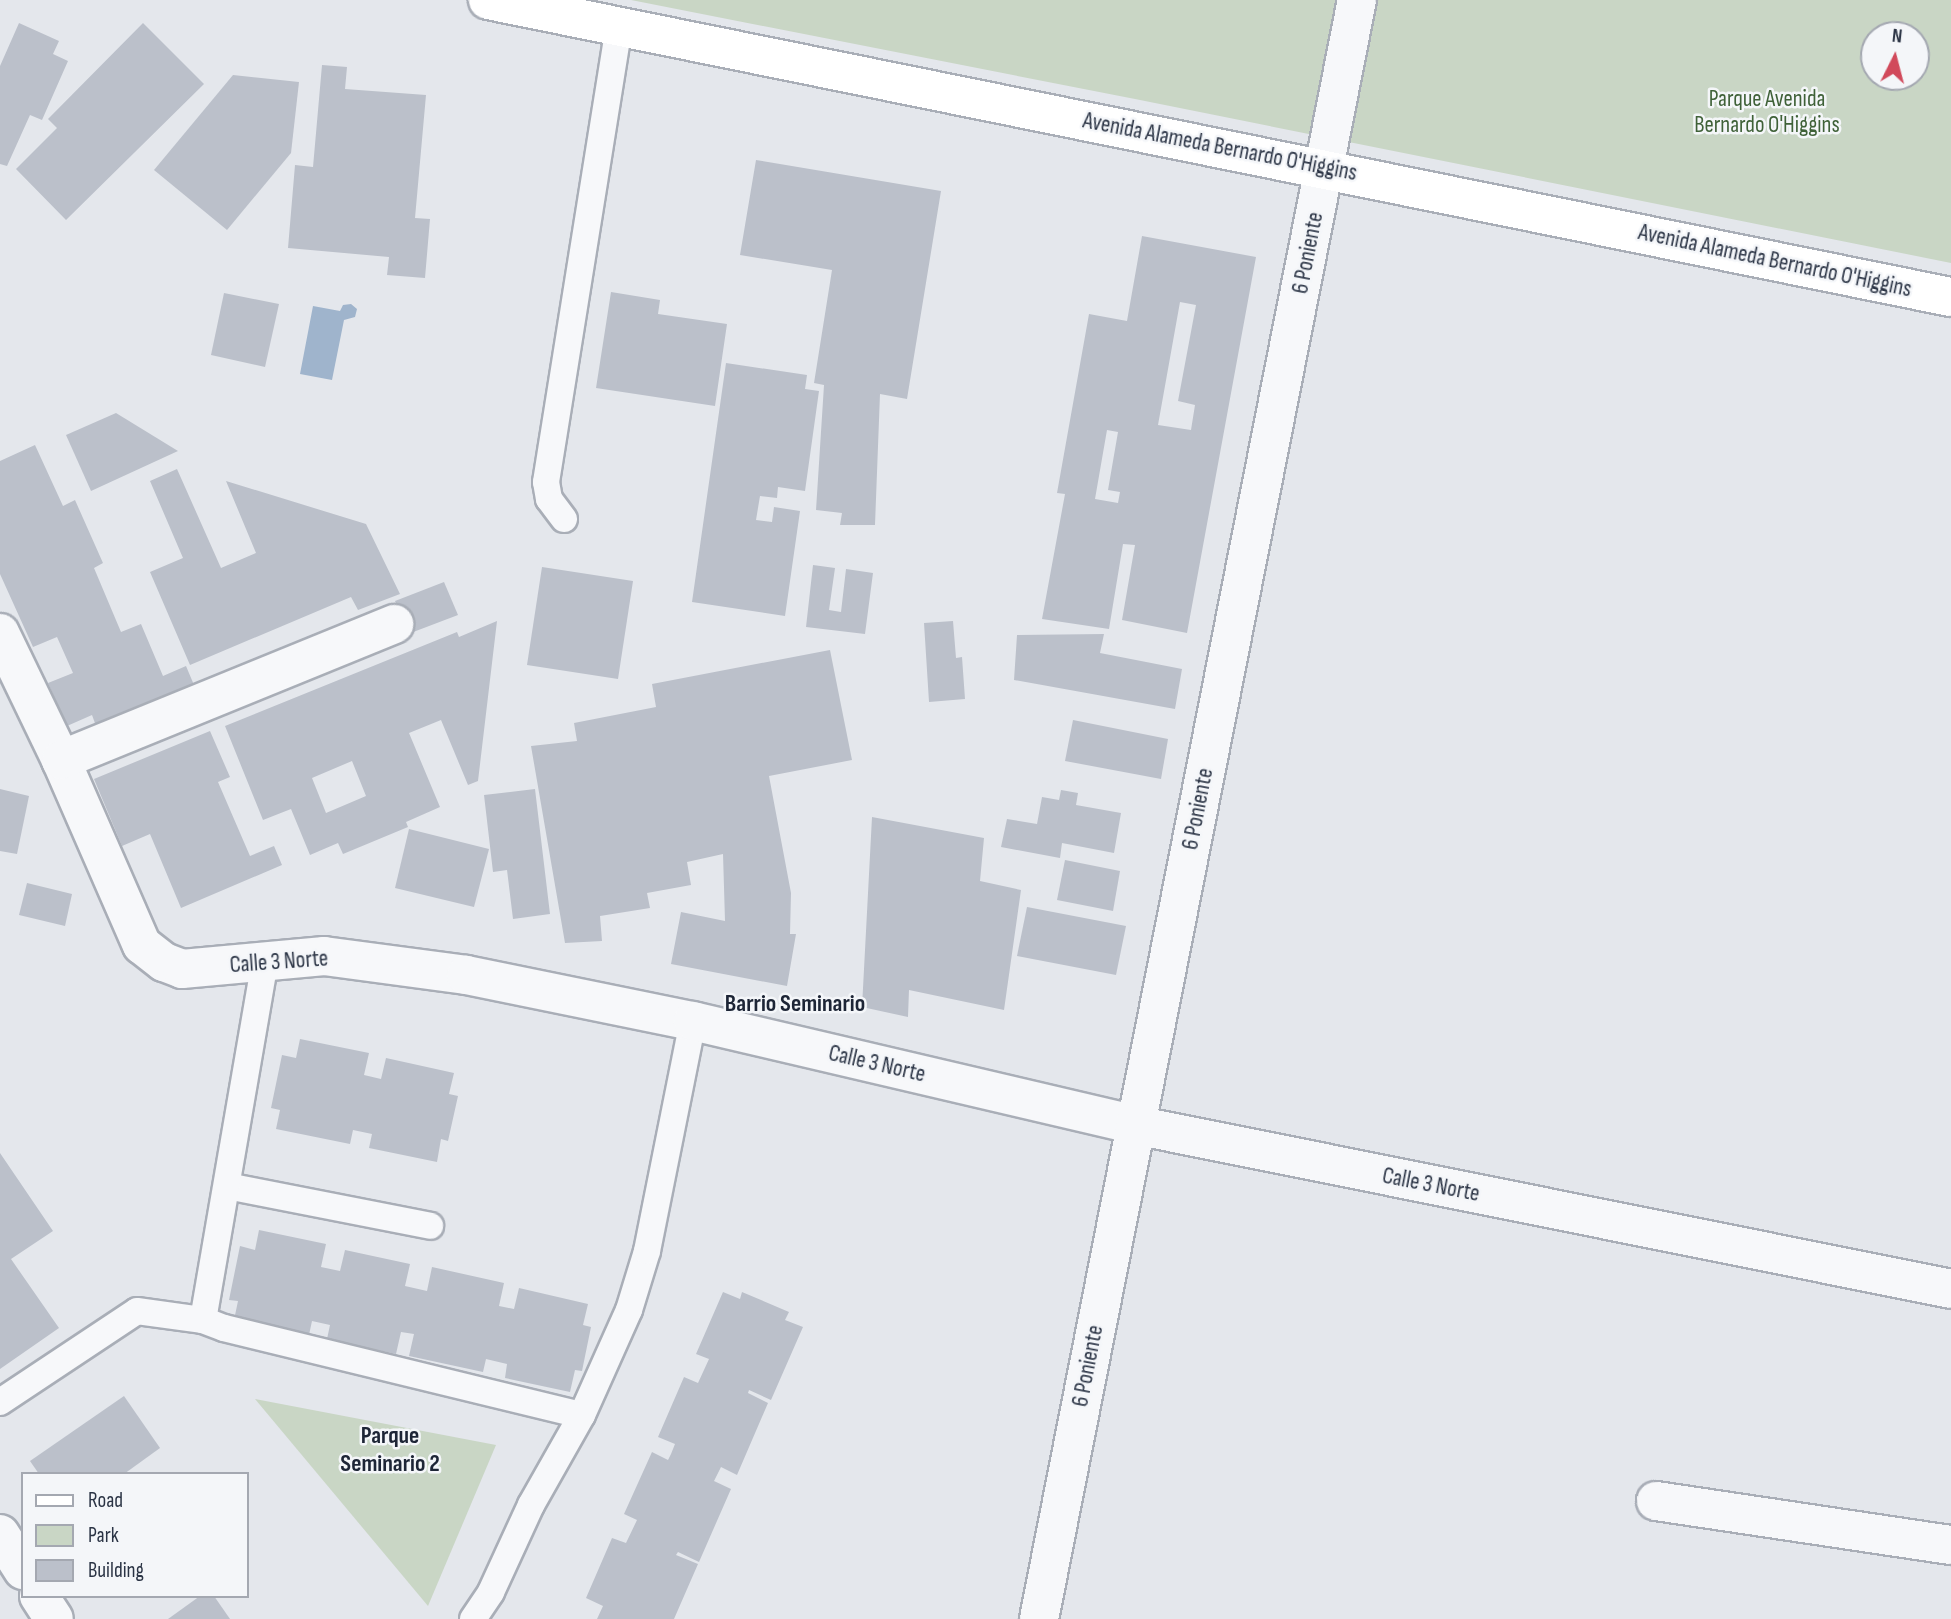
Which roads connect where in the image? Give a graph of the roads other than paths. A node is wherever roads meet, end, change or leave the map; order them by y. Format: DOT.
graph roads {
  1 [pos="488,0"];
  2 [pos="1357,0"];
  3 [pos="619,26"];
  4 [pos="1324,168"];
  5 [pos="1951,298"];
  6 [pos="564,519"];
  7 [pos="394,624"];
  8 [pos="0,633"];
  9 [pos="61,760"];
  10 [pos="265,962"];
  11 [pos="693,1020"];
  12 [pos="1135,1125"];
  13 [pos="227,1186"];
  14 [pos="430,1226"];
  15 [pos="1951,1289"];
  16 [pos="204,1320"];
  17 [pos="0,1402"];
  18 [pos="582,1415"];
  19 [pos="1656,1501"];
  20 [pos="0,1534"];
  21 [pos="1951,1545"];
  22 [pos="21,1567"];
  23 [pos="41,1598"];
  24 [pos="54,1619"];
  25 [pos="473,1619"];
  26 [pos="1039,1619"];
  1 -- 3 [label="main road, Avenida Alameda Bernardo O'Higgins"];
  2 -- 4 [label="street, 6 Poniente"];
  3 -- 4 [label="main road, Avenida Alameda Bernardo O'Higgins"];
  3 -- 6 [label="lane"];
  4 -- 5 [label="main road, Avenida Alameda Bernardo O'Higgins"];
  4 -- 12 [label="street, 6 Poniente"];
  7 -- 9 [label="street"];
  8 -- 9 [label="street, Calle 3 Norte"];
  9 -- 10 [label="street, Calle 3 Norte"];
  10 -- 11 [label="street, Calle 3 Norte"];
  10 -- 13 [label="lane"];
  11 -- 12 [label="street, Calle 3 Norte"];
  11 -- 18 [label="lane"];
  12 -- 15 [label="street, Calle 3 Norte"];
  12 -- 26 [label="street, 6 Poniente"];
  13 -- 14 [label="lane"];
  13 -- 16 [label="lane"];
  16 -- 17 [label="lane"];
  16 -- 18 [label="lane"];
  18 -- 25 [label="lane"];
  19 -- 21 [label="street"];
  20 -- 22 [label="street"];
  23 -- 24 [label="street"];
}
